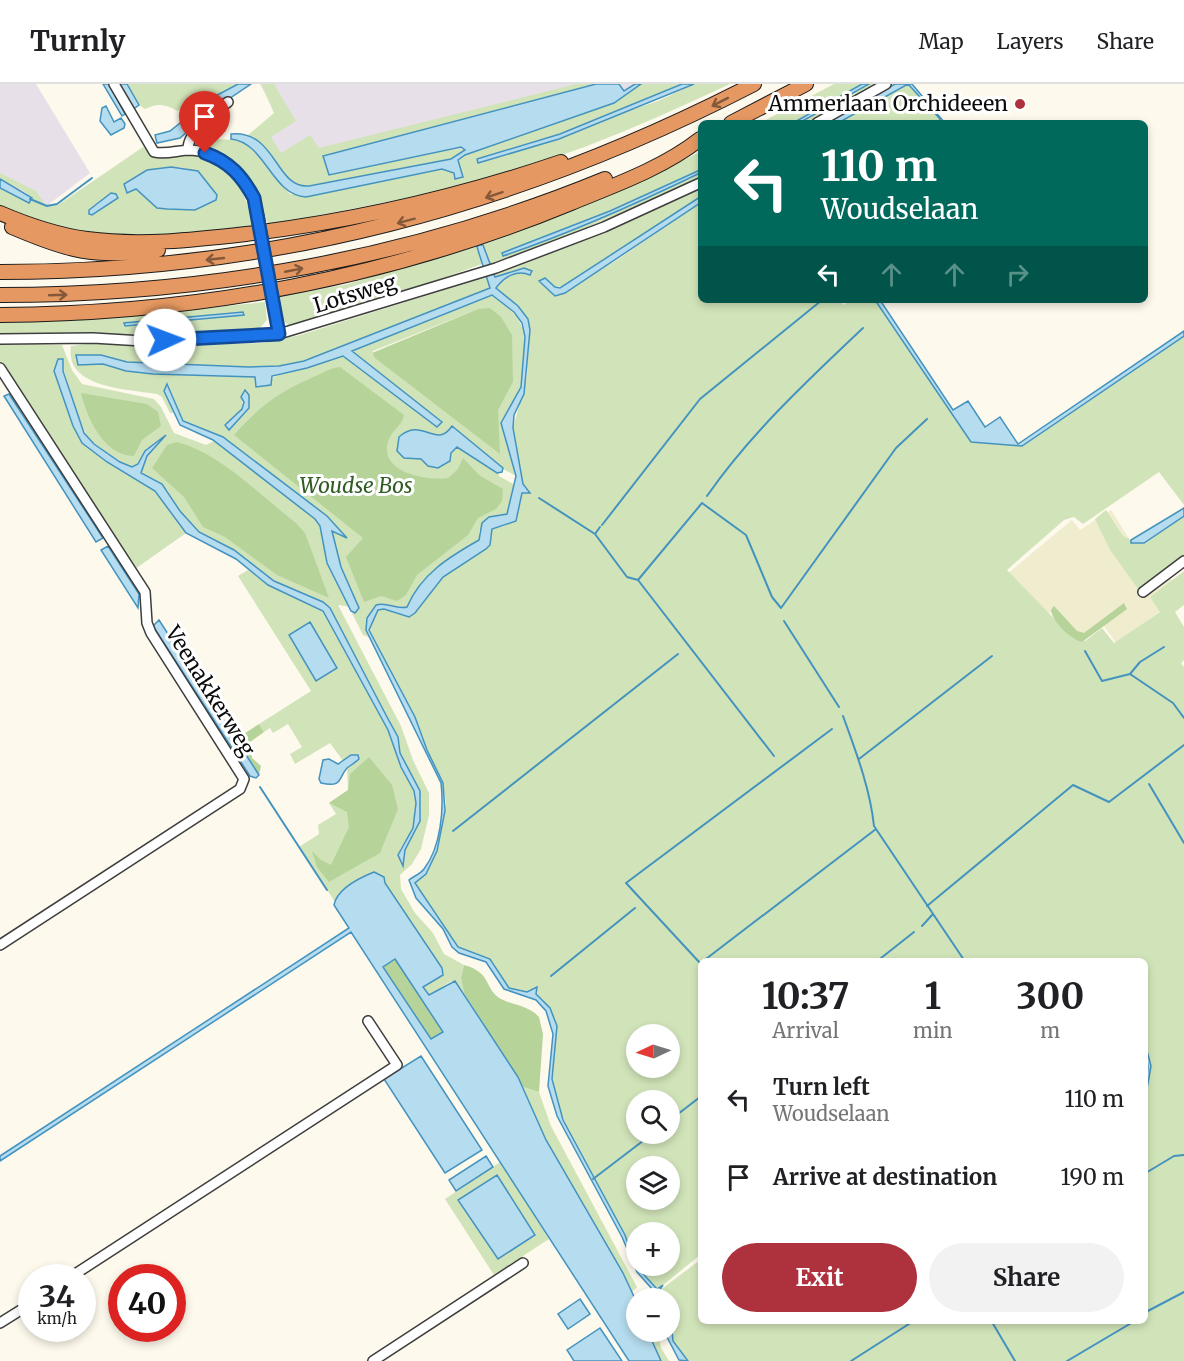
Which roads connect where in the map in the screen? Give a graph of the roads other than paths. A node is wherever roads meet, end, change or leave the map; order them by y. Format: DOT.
graph roads {
  1 [pos="114,84"];
  2 [pos="754,84"];
  3 [pos="806,84"];
  4 [pos="886,84"];
  5 [pos="228,102"];
  6 [pos="738,120"];
  7 [pos="822,120"];
  8 [pos="698,140"];
  9 [pos="188,150"];
  10 [pos="698,184"];
  11 [pos="465,198"];
  12 [pos="0,213"];
  13 [pos="0,222"];
  14 [pos="258,232"];
  15 [pos="476,233"];
  16 [pos="0,272"];
  17 [pos="0,295"];
  18 [pos="0,315"];
  19 [pos="279,334"];
  20 [pos="0,339"];
  21 [pos="0,368"];
  22 [pos="1184,561"];
  23 [pos="1143,592"];
  24 [pos="0,945"];
  25 [pos="368,1021"];
  26 [pos="523,1263"];
  27 [pos="91,1264"];
  28 [pos="18,1312"];
  29 [pos="0,1323"];
  30 [pos="374,1361"];
  1 -- 9 [label="street"];
  2 -- 11 [label="highway, one-way"];
  3 -- 6 [label="highway"];
  4 -- 7 [label="street"];
  5 -- 9 [label="street"];
  8 -- 15 [label="highway"];
  9 -- 19 [label="street, bridge"];
  10 -- 19 [label="street, Lotsweg"];
  11 -- 14 [label="highway"];
  11 -- 16 [label="highway, one-way"];
  12 -- 14 [label="highway"];
  13 -- 14 [label="highway"];
  17 -- 15 [label="highway, one-way"];
  15 -- 18 [label="highway"];
  19 -- 20 [label="street, Lotsweg"];
  21 -- 24 [label="street, Veenakkerweg"];
  22 -- 23 [label="street"];
  25 -- 27 [label="street"];
  26 -- 30 [label="street"];
  28 -- 29 [label="street"];
}
